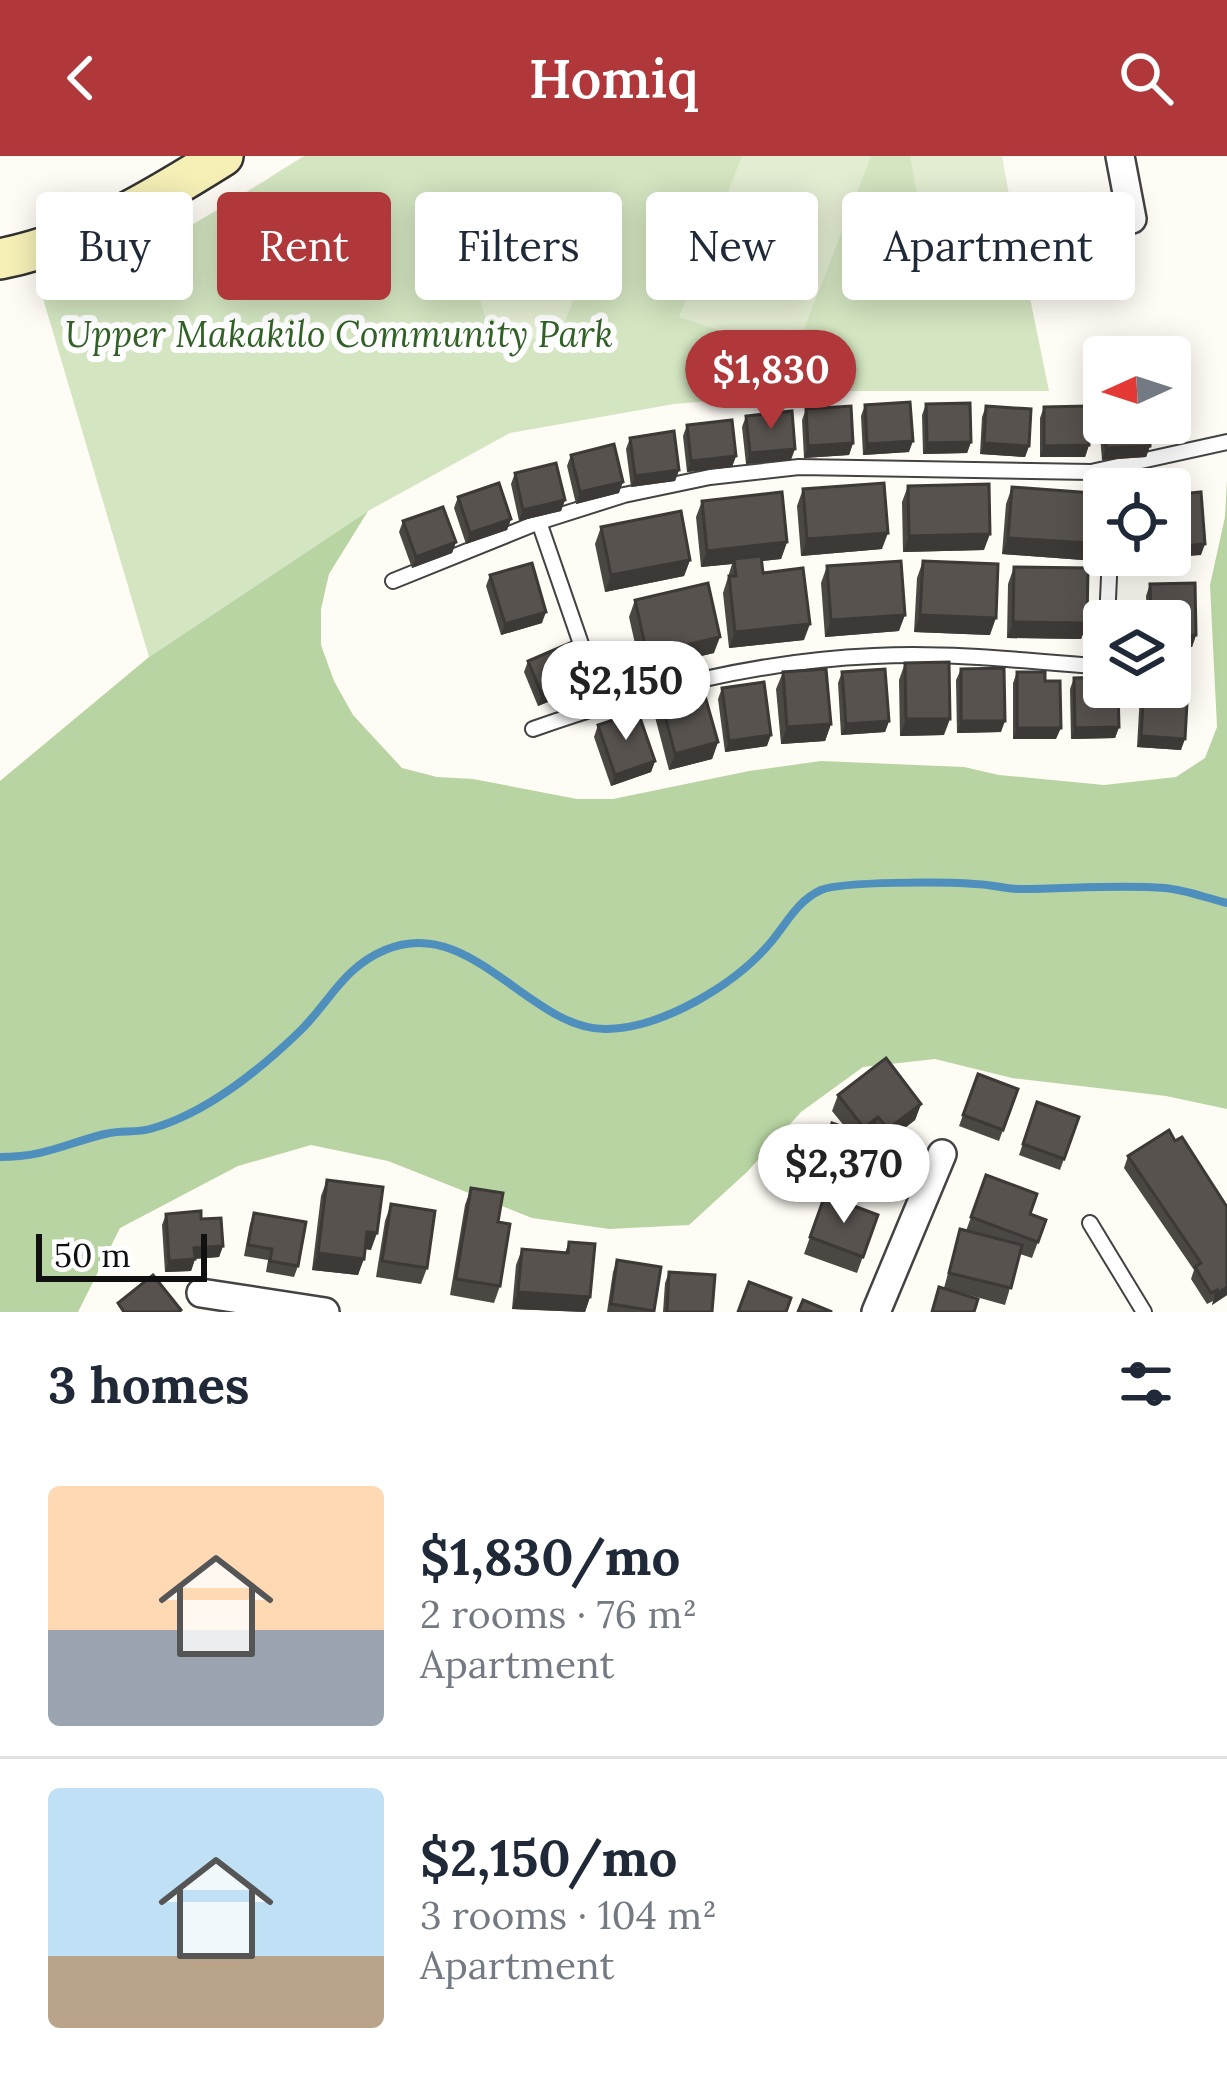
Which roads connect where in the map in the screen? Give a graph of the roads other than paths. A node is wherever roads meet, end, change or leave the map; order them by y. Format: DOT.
graph roads {
  1 [pos="223,156"];
  2 [pos="1120,156"];
  3 [pos="183,166"];
  4 [pos="1127,192"];
  5 [pos="0,260"];
  6 [pos="1227,442"];
  7 [pos="1117,468"];
  8 [pos="1083,472"];
  9 [pos="538,522"];
  10 [pos="393,581"];
  11 [pos="1083,666"];
  12 [pos="602,705"];
  13 [pos="533,729"];
  14 [pos="942,1154"];
  15 [pos="1090,1223"];
  16 [pos="200,1293"];
  17 [pos="326,1312"];
  18 [pos="876,1312"];
  19 [pos="1144,1312"];
  1 -- 3 [label="main road"];
  2 -- 4 [label="street"];
  3 -- 5 [label="main road"];
  6 -- 7 [label="lane"];
  8 -- 9 [label="lane"];
  9 -- 10 [label="lane"];
  9 -- 12 [label="lane"];
  11 -- 12 [label="lane"];
  12 -- 13 [label="lane"];
  14 -- 18 [label="street"];
  15 -- 19 [label="lane"];
  16 -- 17 [label="street"];
}
